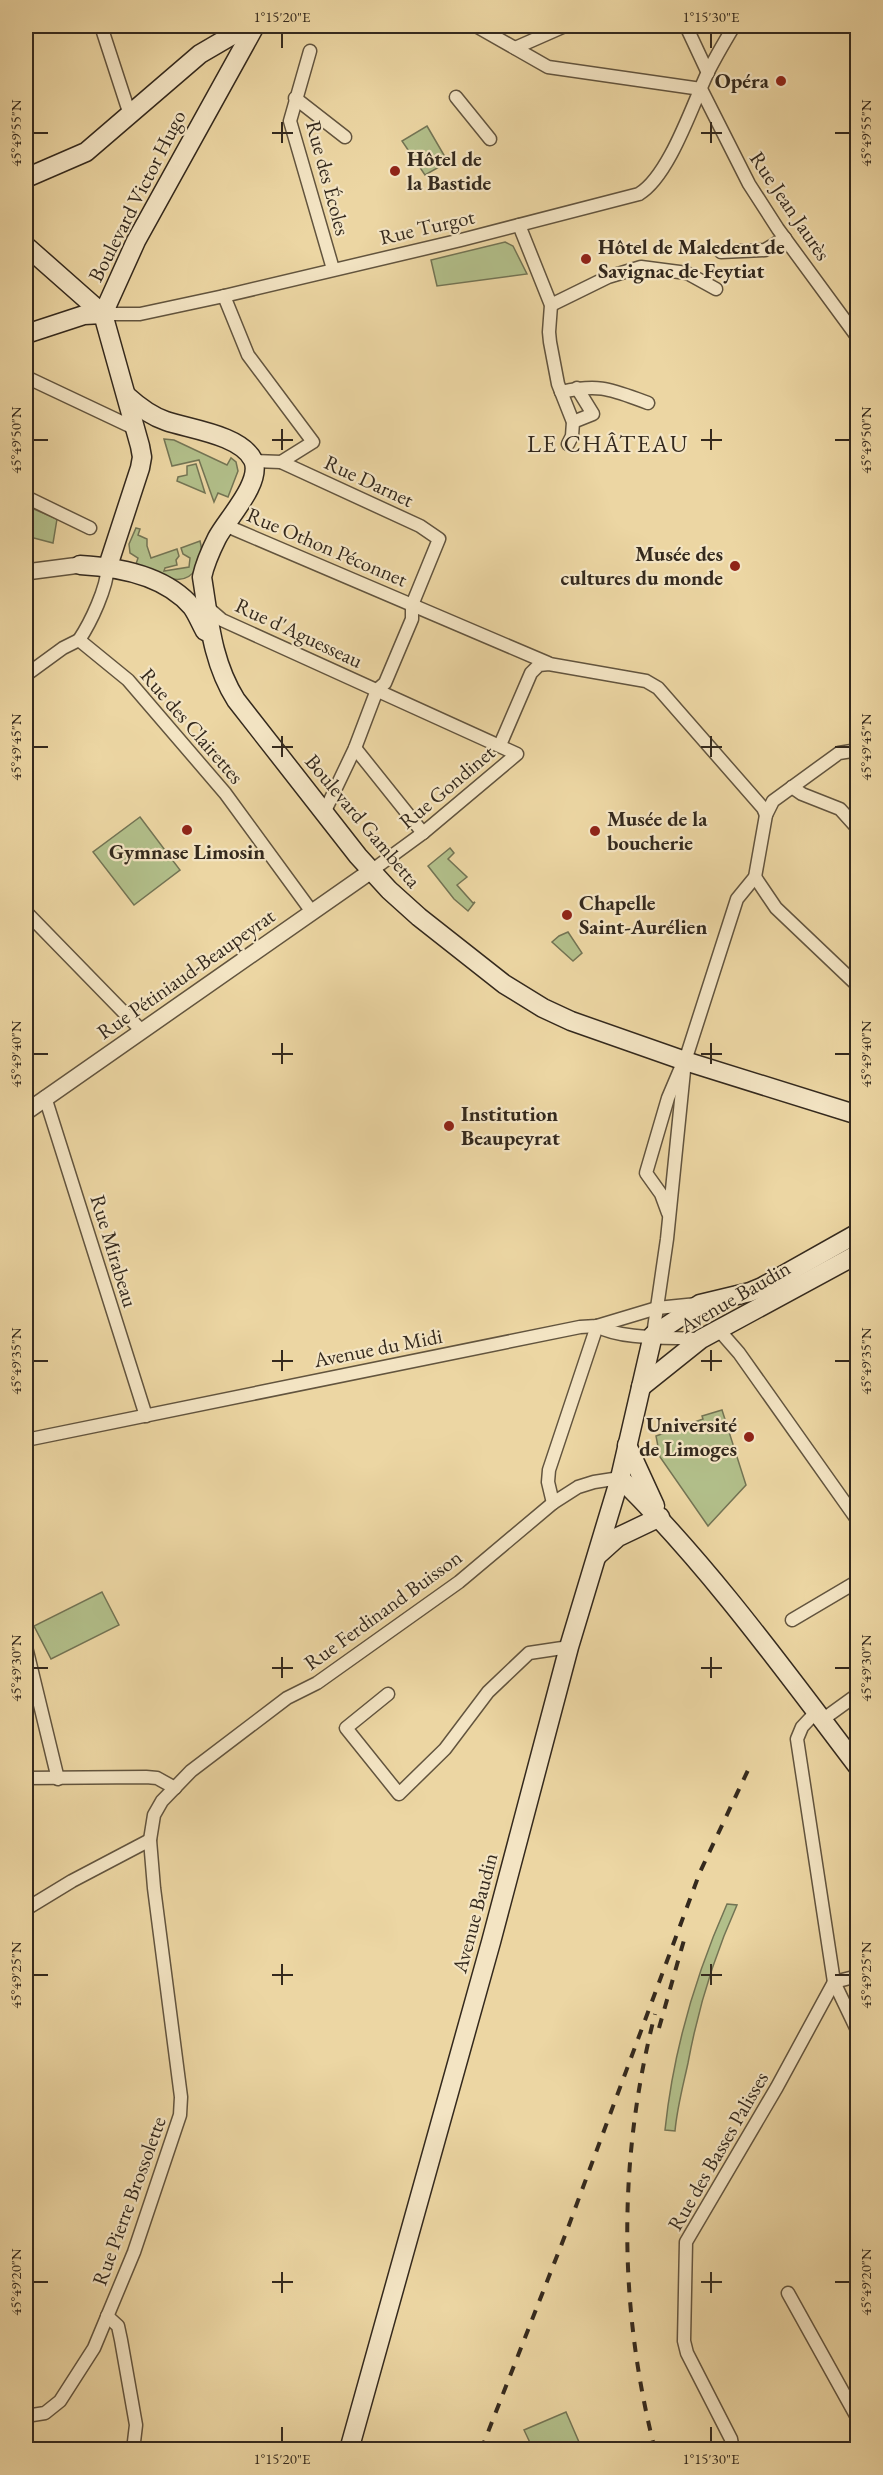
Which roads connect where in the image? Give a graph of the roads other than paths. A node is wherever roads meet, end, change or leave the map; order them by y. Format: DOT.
graph roads {
  1 [pos="101,26"];
  2 [pos="248,26"];
  3 [pos="255,26"];
  4 [pos="476,26"];
  5 [pos="565,26"];
  6 [pos="686,26"];
  7 [pos="734,26"];
  8 [pos="515,48"];
  9 [pos="310,51"];
  10 [pos="191,63"];
  11 [pos="232,67"];
  12 [pos="708,73"];
  13 [pos="701,89"];
  14 [pos="295,98"];
  15 [pos="456,98"];
  16 [pos="130,115"];
  17 [pos="345,137"];
  18 [pos="490,139"];
  19 [pos="26,178"];
  20 [pos="519,225"];
  21 [pos="785,238"];
  22 [pos="26,246"];
  23 [pos="721,252"];
  24 [pos="333,269"];
  25 [pos="716,289"];
  26 [pos="224,296"];
  27 [pos="551,305"];
  28 [pos="103,314"];
  29 [pos="26,334"];
  30 [pos="858,338"];
  31 [pos="26,378"];
  32 [pos="560,388"];
  33 [pos="577,388"];
  34 [pos="127,396"];
  35 [pos="648,404"];
  36 [pos="164,421"];
  37 [pos="573,422"];
  38 [pos="134,428"];
  39 [pos="568,444"];
  40 [pos="140,446"];
  41 [pos="253,461"];
  42 [pos="281,462"];
  43 [pos="26,497"];
  44 [pos="227,524"];
  45 [pos="90,528"];
  46 [pos="80,565"];
  47 [pos="108,566"];
  48 [pos="26,572"];
  49 [pos="202,577"];
  50 [pos="173,585"];
  51 [pos="412,605"];
  52 [pos="200,607"];
  53 [pos="79,640"];
  54 [pos="544,664"];
  55 [pos="26,675"];
  56 [pos="377,690"];
  57 [pos="500,745"];
  58 [pos="355,748"];
  59 [pos="858,750"];
  60 [pos="517,754"];
  61 [pos="792,788"];
  62 [pos="324,813"];
  63 [pos="766,815"];
  64 [pos="858,829"];
  65 [pos="423,833"];
  66 [pos="371,871"];
  67 [pos="755,877"];
  68 [pos="26,912"];
  69 [pos="312,912"];
  70 [pos="858,986"];
  71 [pos="142,1031"];
  72 [pos="685,1061"];
  73 [pos="45,1097"];
  74 [pos="26,1112"];
  75 [pos="858,1115"];
  76 [pos="669,1215"];
  77 [pos="858,1233"];
  78 [pos="858,1254"];
  79 [pos="700,1304"];
  80 [pos="657,1308"];
  81 [pos="597,1326"];
  82 [pos="718,1329"];
  83 [pos="653,1335"];
  84 [pos="701,1339"];
  85 [pos="641,1387"];
  86 [pos="146,1416"];
  87 [pos="26,1440"];
  88 [pos="627,1445"];
  89 [pos="620,1478"];
  90 [pos="553,1503"];
  91 [pos="660,1517"];
  92 [pos="858,1521"];
  93 [pos="597,1556"];
  94 [pos="858,1581"];
  95 [pos="792,1620"];
  96 [pos="26,1647"];
  97 [pos="569,1647"];
  98 [pos="388,1694"];
  99 [pos="858,1695"];
  100 [pos="819,1716"];
  101 [pos="858,1767"];
  102 [pos="26,1778"];
  103 [pos="58,1779"];
  104 [pos="175,1788"];
  105 [pos="150,1840"];
  106 [pos="26,1909"];
  107 [pos="858,1976"];
  108 [pos="834,1982"];
  109 [pos="858,2032"];
  110 [pos="788,2293"];
  111 [pos="107,2316"];
  112 [pos="26,2416"];
  113 [pos="858,2419"];
  114 [pos="133,2450"];
  115 [pos="350,2450"];
  116 [pos="733,2450"];
  1 -- 16 [label="street"];
  2 -- 10 [label="main road"];
  3 -- 11 [label="main road, Boulevard Victor Hugo"];
  4 -- 8 [label="street"];
  5 -- 8 [label="street"];
  6 -- 12 [label="street"];
  7 -- 12 [label="street, Rue Turgot"];
  8 -- 13 [label="street"];
  9 -- 14 [label="street, Rue des Écoles"];
  10 -- 11 [label="main road"];
  10 -- 16 [label="main road"];
  11 -- 28 [label="main road, Boulevard Victor Hugo"];
  12 -- 13 [label="street, Rue Turgot"];
  13 -- 20 [label="street, Rue Turgot"];
  13 -- 21 [label="street, Rue Jean Jaurès"];
  14 -- 17 [label="street, Rue des Écoles"];
  14 -- 24 [label="street, Rue des Écoles"];
  15 -- 18 [label="street"];
  16 -- 19 [label="main road"];
  20 -- 24 [label="street, Rue Turgot"];
  20 -- 27 [label="street"];
  21 -- 23 [label="street"];
  21 -- 30 [label="street, Rue Jean Jaurès"];
  22 -- 28 [label="main road"];
  24 -- 26 [label="street, Rue Turgot"];
  25 -- 27 [label="street"];
  26 -- 28 [label="street, Rue Turgot"];
  26 -- 42 [label="street"];
  27 -- 32 [label="street"];
  28 -- 29 [label="main road"];
  28 -- 34 [label="main road, Boulevard Victor Hugo"];
  31 -- 38 [label="street"];
  32 -- 33 [label="street"];
  32 -- 37 [label="street"];
  33 -- 35 [label="street"];
  33 -- 37 [label="street"];
  34 -- 36 [label="main road"];
  34 -- 38 [label="main road, Boulevard Victor Hugo"];
  36 -- 40 [label="main road"];
  36 -- 41 [label="main road"];
  37 -- 39 [label="street"];
  38 -- 40 [label="main road, Boulevard Victor Hugo"];
  40 -- 47 [label="main road"];
  41 -- 42 [label="street"];
  41 -- 44 [label="main road"];
  42 -- 51 [label="street, Rue Darnet"];
  43 -- 45 [label="street"];
  44 -- 49 [label="main road"];
  44 -- 51 [label="street, Rue Othon Péconnet"];
  46 -- 47 [label="main road"];
  46 -- 48 [label="street"];
  47 -- 50 [label="main road"];
  47 -- 53 [label="street"];
  49 -- 50 [label="main road"];
  49 -- 52 [label="main road, Boulevard Gambetta"];
  50 -- 52 [label="main road"];
  51 -- 54 [label="street, Rue Othon Péconnet"];
  51 -- 56 [label="street"];
  52 -- 56 [label="street, Rue d'Aguesseau"];
  52 -- 62 [label="main road, Boulevard Gambetta"];
  53 -- 55 [label="street"];
  53 -- 69 [label="street, Rue des Clairettes"];
  54 -- 57 [label="street"];
  54 -- 63 [label="street, Rue Othon Péconnet"];
  56 -- 57 [label="street, Rue d'Aguesseau"];
  56 -- 58 [label="street"];
  57 -- 60 [label="street, Rue d'Aguesseau"];
  58 -- 62 [label="street"];
  58 -- 65 [label="street"];
  59 -- 61 [label="street"];
  60 -- 65 [label="street, Rue Gondinet"];
  61 -- 63 [label="street"];
  61 -- 64 [label="street"];
  62 -- 66 [label="main road, Boulevard Gambetta"];
  63 -- 67 [label="street"];
  65 -- 66 [label="street, Rue Gondinet"];
  66 -- 69 [label="street, Rue Pétiniaud-Beaupeyrat"];
  66 -- 72 [label="main road, Boulevard Gambetta"];
  67 -- 70 [label="street"];
  67 -- 72 [label="street"];
  68 -- 71 [label="street"];
  69 -- 71 [label="street, Rue Pétiniaud-Beaupeyrat"];
  71 -- 73 [label="street, Rue Pétiniaud-Beaupeyrat"];
  72 -- 75 [label="main road, Boulevard Gambetta"];
  72 -- 76 [label="street"];
  72 -- 76 [label="street"];
  73 -- 74 [label="street, Rue Pétiniaud-Beaupeyrat"];
  73 -- 86 [label="street, Rue Mirabeau"];
  76 -- 80 [label="street"];
  77 -- 79 [label="main road, Avenue Baudin"];
  78 -- 82 [label="main road, Avenue Baudin"];
  79 -- 80 [label="street, Avenue Baudin"];
  79 -- 83 [label="main road, Avenue Baudin"];
  80 -- 81 [label="street, Avenue du Midi"];
  80 -- 83 [label="street"];
  81 -- 83 [label="street, Avenue du Midi"];
  81 -- 86 [label="street, Avenue du Midi"];
  81 -- 90 [label="street"];
  82 -- 84 [label="main road, Avenue Baudin"];
  82 -- 92 [label="street"];
  83 -- 84 [label="street, Avenue du Midi"];
  83 -- 85 [label="main road, Avenue Baudin"];
  84 -- 85 [label="main road, Avenue Baudin"];
  85 -- 88 [label="main road, Avenue Baudin"];
  86 -- 87 [label="street, Avenue du Midi"];
  88 -- 89 [label="main road, Avenue Baudin"];
  88 -- 91 [label="main road"];
  89 -- 90 [label="street, Rue Ferdinand Buisson"];
  89 -- 91 [label="main road"];
  89 -- 93 [label="main road, Avenue Baudin"];
  90 -- 104 [label="street, Rue Ferdinand Buisson"];
  91 -- 93 [label="main road"];
  91 -- 100 [label="main road"];
  93 -- 97 [label="main road, Avenue Baudin"];
  94 -- 95 [label="street"];
  96 -- 103 [label="street"];
  97 -- 98 [label="street"];
  97 -- 115 [label="main road, Avenue Baudin"];
  99 -- 100 [label="street"];
  100 -- 101 [label="main road"];
  100 -- 108 [label="street"];
  102 -- 103 [label="street"];
  103 -- 104 [label="street"];
  104 -- 105 [label="street, Rue Ferdinand Buisson"];
  105 -- 106 [label="street"];
  105 -- 111 [label="street, Rue Pierre Brossolette"];
  107 -- 108 [label="street"];
  108 -- 109 [label="street"];
  108 -- 116 [label="street, Rue des Basses Palisses"];
  110 -- 113 [label="street"];
  111 -- 112 [label="street, Rue Pierre Brossolette"];
  111 -- 114 [label="street"];
}
